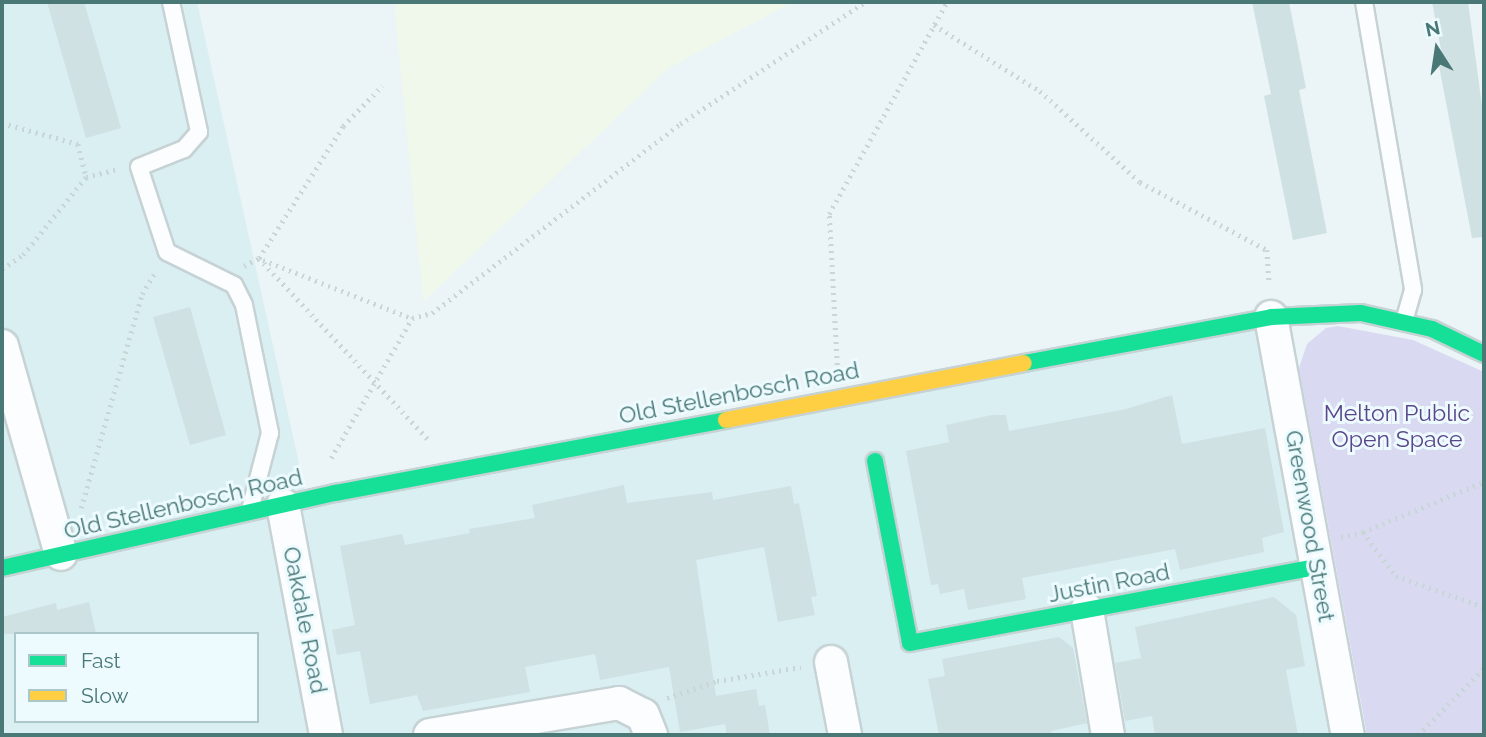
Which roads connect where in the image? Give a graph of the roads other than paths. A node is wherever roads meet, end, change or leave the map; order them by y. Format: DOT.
graph roads {
  1 [pos="171,2"];
  2 [pos="1364,2"];
  3 [pos="1271,317"];
  4 [pos="1404,322"];
  5 [pos="2,346"];
  6 [pos="1484,354"];
  7 [pos="875,461"];
  8 [pos="283,505"];
  9 [pos="249,512"];
  10 [pos="61,555"];
  11 [pos="1315,555"];
  12 [pos="2,568"];
  13 [pos="1087,610"];
  14 [pos="831,662"];
  15 [pos="326,735"];
  16 [pos="430,735"];
  17 [pos="651,735"];
  18 [pos="845,735"];
  19 [pos="1108,735"];
  20 [pos="1348,735"];
  1 -- 9 [label="lane"];
  2 -- 4 [label="lane"];
  3 -- 4 [label="street, Old Stellenbosch Road"];
  3 -- 8 [label="street, Old Stellenbosch Road"];
  3 -- 11 [label="street, Greenwood Street"];
  4 -- 6 [label="street, Old Stellenbosch Road"];
  5 -- 10 [label="street"];
  7 -- 13 [label="street, Justin Road"];
  8 -- 9 [label="street, Old Stellenbosch Road"];
  8 -- 15 [label="street, Oakdale Road"];
  9 -- 10 [label="street, Old Stellenbosch Road"];
  10 -- 12 [label="street, Old Stellenbosch Road"];
  11 -- 13 [label="street, Justin Road"];
  11 -- 20 [label="street, Greenwood Street"];
  13 -- 19 [label="street"];
  14 -- 18 [label="street"];
  16 -- 17 [label="street"];
}
